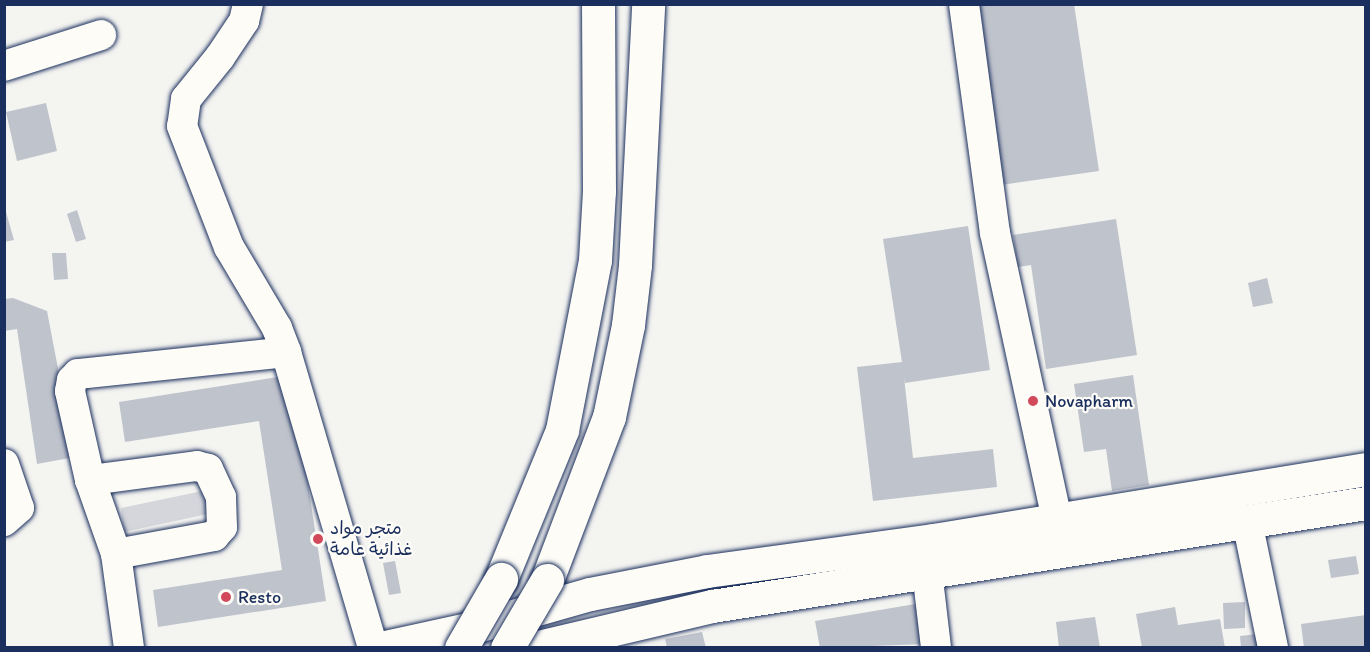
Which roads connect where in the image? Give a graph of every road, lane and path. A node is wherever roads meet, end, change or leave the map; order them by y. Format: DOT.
graph roads {
  1 [pos="248,4"];
  2 [pos="598,4"];
  3 [pos="648,4"];
  4 [pos="964,4"];
  5 [pos="101,35"];
  6 [pos="4,66"];
  7 [pos="286,352"];
  8 [pos="1365,469"];
  9 [pos="6,471"];
  10 [pos="90,480"];
  11 [pos="1365,503"];
  12 [pos="1057,520"];
  13 [pos="4,521"];
  14 [pos="1247,521"];
  15 [pos="116,554"];
  16 [pos="927,571"];
  17 [pos="549,646"];
  18 [pos="129,648"];
  19 [pos="373,648"];
  20 [pos="380,648"];
  21 [pos="461,648"];
  22 [pos="507,648"];
  23 [pos="936,648"];
  24 [pos="1273,648"];
  1 -- 7 [label="street"];
  2 -- 21 [label="main road, bridge"];
  3 -- 22 [label="main road, bridge"];
  4 -- 12 [label="street"];
  5 -- 6 [label="street"];
  7 -- 10 [label="street"];
  7 -- 19 [label="street"];
  8 -- 12 [label="main road"];
  9 -- 13 [label="street"];
  10 -- 15 [label="street"];
  10 -- 15 [label="street"];
  11 -- 14 [label="main road"];
  12 -- 20 [label="main road"];
  14 -- 16 [label="main road"];
  14 -- 24 [label="street"];
  15 -- 18 [label="street"];
  16 -- 17 [label="main road"];
  16 -- 23 [label="street"];
}
